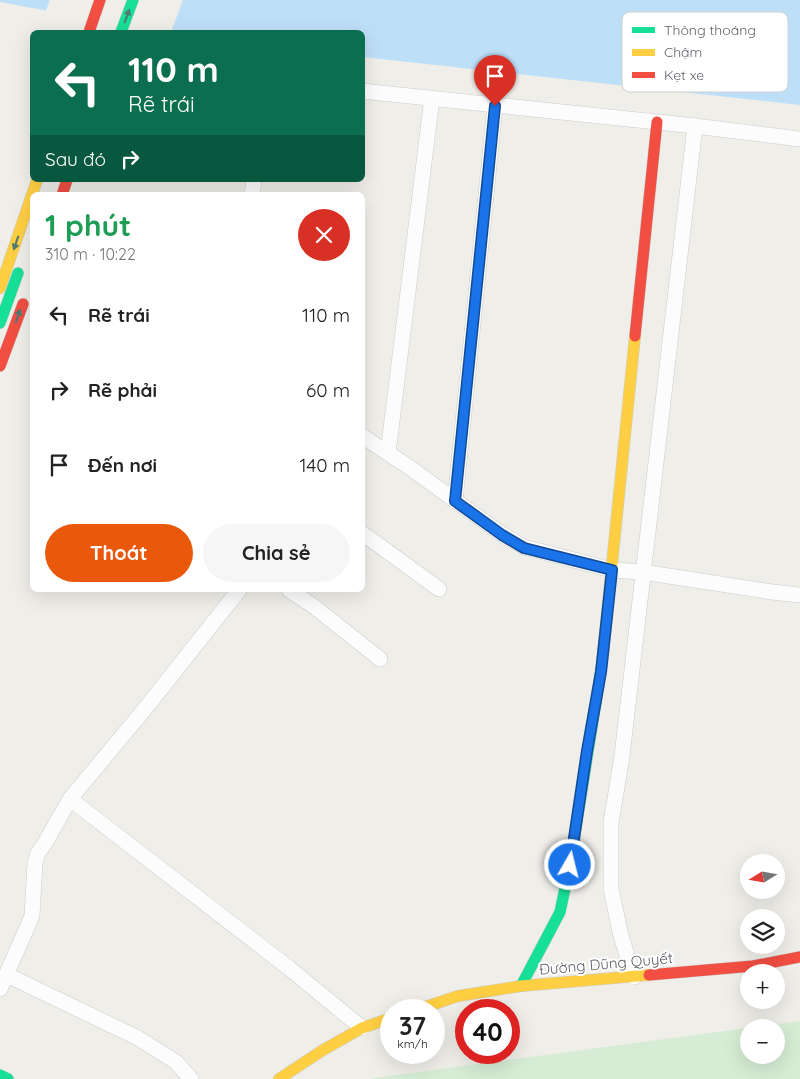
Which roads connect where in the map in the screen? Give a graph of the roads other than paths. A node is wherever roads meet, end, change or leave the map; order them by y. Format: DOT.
graph roads {
  1 [pos="100,0"];
  2 [pos="132,0"];
  3 [pos="90,30"];
  4 [pos="122,30"];
  5 [pos="365,92"];
  6 [pos="432,98"];
  7 [pos="495,106"];
  8 [pos="657,122"];
  9 [pos="695,126"];
  10 [pos="800,139"];
  11 [pos="30,203"];
  12 [pos="23,259"];
  13 [pos="0,288"];
  14 [pos="26,294"];
  15 [pos="0,323"];
  16 [pos="0,366"];
  17 [pos="365,438"];
  18 [pos="388,453"];
  19 [pos="455,501"];
  20 [pos="365,535"];
  21 [pos="612,570"];
  22 [pos="643,572"];
  23 [pos="439,589"];
  24 [pos="237,592"];
  25 [pos="292,592"];
  26 [pos="800,595"];
  27 [pos="380,659"];
  28 [pos="70,799"];
  29 [pos="800,957"];
  30 [pos="7,975"];
  31 [pos="634,976"];
  32 [pos="521,986"];
  33 [pos="0,989"];
  34 [pos="445,1000"];
  35 [pos="380,1022"];
  36 [pos="362,1028"];
  37 [pos="0,1075"];
  38 [pos="8,1079"];
  39 [pos="191,1079"];
  40 [pos="280,1079"];
  1 -- 3 [label="main road"];
  4 -- 2 [label="main road, one-way"];
  5 -- 6 [label="street"];
  6 -- 7 [label="street"];
  6 -- 18 [label="street"];
  7 -- 8 [label="street"];
  7 -- 19 [label="street"];
  8 -- 9 [label="street"];
  8 -- 21 [label="main road"];
  9 -- 10 [label="street"];
  9 -- 22 [label="street"];
  11 -- 13 [label="main road, one-way"];
  12 -- 15 [label="main road"];
  16 -- 14 [label="main road, one-way"];
  17 -- 18 [label="street"];
  18 -- 19 [label="street"];
  19 -- 21 [label="street"];
  20 -- 23 [label="street"];
  21 -- 22 [label="street"];
  21 -- 32 [label="main road"];
  22 -- 26 [label="street"];
  22 -- 31 [label="street"];
  24 -- 28 [label="street"];
  25 -- 27 [label="street"];
  28 -- 30 [label="street"];
  28 -- 36 [label="street"];
  29 -- 31 [label="main road, Đường Dũng Quyết"];
  30 -- 33 [label="street"];
  30 -- 39 [label="street"];
  31 -- 32 [label="main road, Đường Dũng Quyết"];
  32 -- 34 [label="main road, Đường Dũng Quyết"];
  35 -- 36 [label="main road"];
  36 -- 40 [label="main road"];
  37 -- 38 [label="main road"];
}
